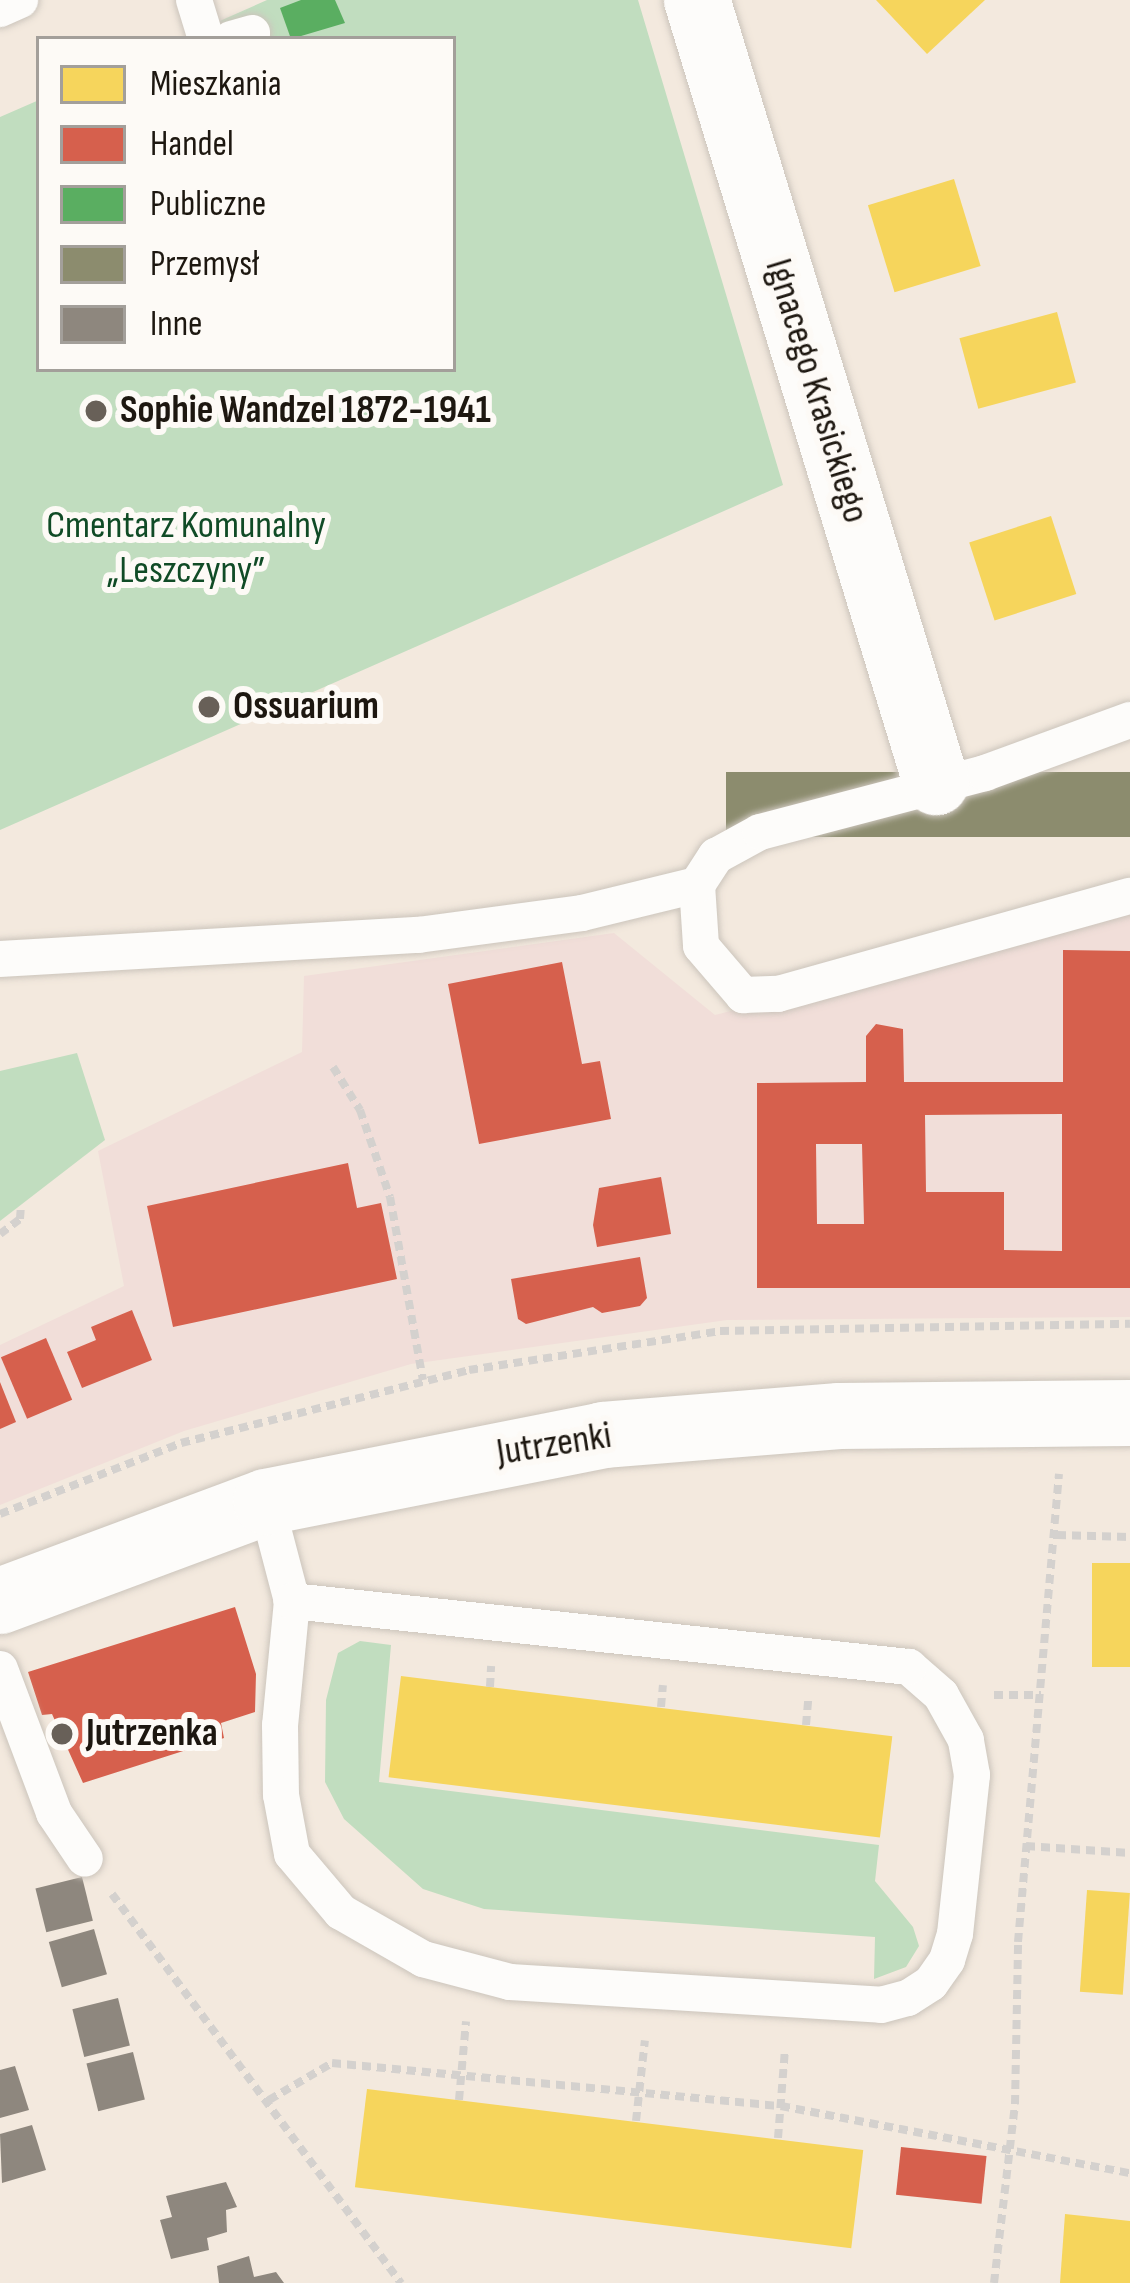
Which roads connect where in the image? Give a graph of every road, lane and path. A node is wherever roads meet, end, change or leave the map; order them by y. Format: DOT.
graph roads {
  1 [pos="20,0"];
  2 [pos="194,0"];
  3 [pos="697,0"];
  4 [pos="0,9"];
  5 [pos="205,36"];
  6 [pos="1130,720"];
  7 [pos="935,782"];
  8 [pos="697,885"];
  9 [pos="1130,896"];
  10 [pos="0,959"];
  11 [pos="334,1066"];
  12 [pos="21,1205"];
  13 [pos="0,1234"];
  14 [pos="423,1380"];
  15 [pos="1130,1413"];
  16 [pos="1059,1472"];
  17 [pos="266,1502"];
  18 [pos="1057,1535"];
  19 [pos="1130,1537"];
  20 [pos="0,1601"];
  21 [pos="292,1601"];
  22 [pos="0,1669"];
  23 [pos="1026,1846"];
  24 [pos="1130,1853"];
  25 [pos="86,1859"];
  26 [pos="470,1972"];
  27 [pos="650,1990"];
  28 [pos="788,2000"];
  29 [pos="462,2075"];
  30 [pos="640,2092"];
  31 [pos="269,2100"];
  32 [pos="459,2100"];
  33 [pos="781,2106"];
  34 [pos="636,2121"];
  35 [pos="778,2138"];
  36 [pos="1010,2150"];
  37 [pos="1130,2173"];
  38 [pos="401,2283"];
  39 [pos="994,2283"];
  1 -- 4 [label="lane"];
  2 -- 5 [label="lane"];
  3 -- 7 [label="street, Ignacego Krasickiego"];
  6 -- 7 [label="lane"];
  7 -- 8 [label="lane"];
  8 -- 9 [label="lane"];
  8 -- 10 [label="lane"];
  11 -- 14 [label="path"];
  12 -- 13 [label="path"];
  15 -- 17 [label="street, Jutrzenki"];
  16 -- 18 [label="path"];
  17 -- 20 [label="street, Jutrzenki"];
  17 -- 21 [label="lane"];
  18 -- 19 [label="path"];
  18 -- 23 [label="path"];
  21 -- 26 [label="lane"];
  21 -- 28 [label="lane"];
  22 -- 25 [label="lane"];
  23 -- 24 [label="path"];
  23 -- 36 [label="path"];
  25 -- 31 [label="path"];
  26 -- 27 [label="lane"];
  26 -- 29 [label="path"];
  27 -- 28 [label="lane"];
  27 -- 30 [label="path"];
  28 -- 33 [label="path"];
  29 -- 30 [label="path"];
  29 -- 31 [label="path"];
  29 -- 32 [label="path"];
  30 -- 33 [label="path"];
  30 -- 34 [label="path"];
  31 -- 38 [label="path"];
  33 -- 35 [label="path"];
  33 -- 36 [label="path"];
  36 -- 37 [label="path"];
  36 -- 39 [label="path"];
}
